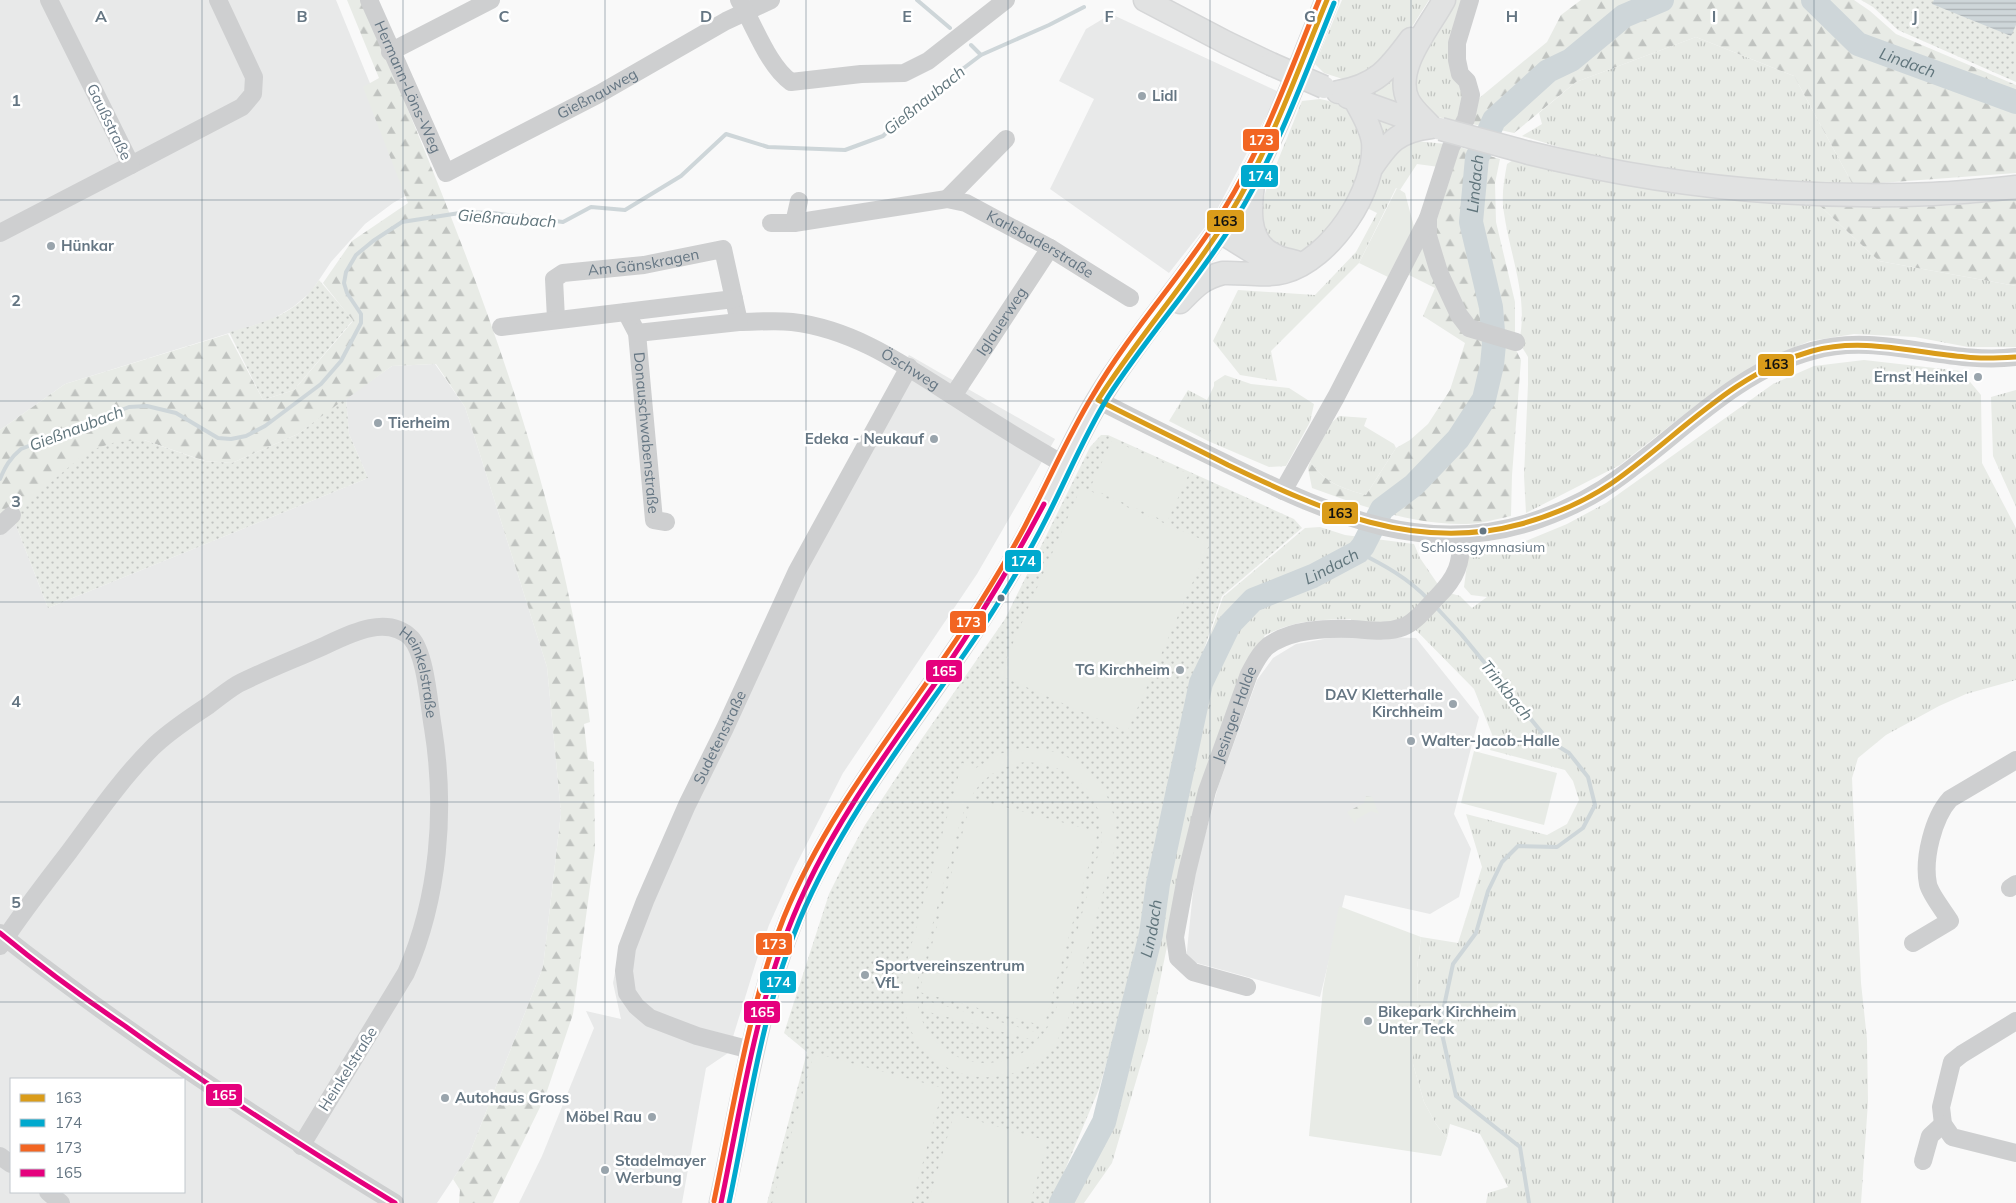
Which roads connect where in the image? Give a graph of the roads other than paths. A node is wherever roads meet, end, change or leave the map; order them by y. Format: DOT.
graph roads {
  1 [pos="49,0"];
  2 [pos="218,0"];
  3 [pos="369,0"];
  4 [pos="491,0"];
  5 [pos="771,0"];
  6 [pos="1006,0"];
  7 [pos="1145,0"];
  8 [pos="1327,0"];
  9 [pos="1436,0"];
  10 [pos="1444,0"];
  11 [pos="1470,0"];
  12 [pos="743,6"];
  13 [pos="390,52"];
  14 [pos="1339,93"];
  15 [pos="1436,128"];
  16 [pos="1006,139"];
  17 [pos="131,165"];
  18 [pos="1256,168"];
  19 [pos="1370,171"];
  20 [pos="446,174"];
  21 [pos="2016,187"];
  22 [pos="947,199"];
  23 [pos="799,201"];
  24 [pos="1428,218"];
  25 [pos="771,223"];
  26 [pos="794,223"];
  27 [pos="0,233"];
  28 [pos="1216,236"];
  29 [pos="1050,248"];
  30 [pos="1295,265"];
  31 [pos="1130,298"];
  32 [pos="734,299"];
  33 [pos="626,312"];
  34 [pos="556,319"];
  35 [pos="1152,321"];
  36 [pos="739,322"];
  37 [pos="501,327"];
  38 [pos="637,333"];
  39 [pos="1512,341"];
  40 [pos="2016,357"];
  41 [pos="909,366"];
  42 [pos="953,396"];
  43 [pos="1098,400"];
  44 [pos="1063,464"];
  45 [pos="1283,492"];
  46 [pos="666,522"];
  47 [pos="1461,536"];
  48 [pos="2016,760"];
  49 [pos="2,939"];
  50 [pos="1913,943"];
  51 [pos="1247,987"];
  52 [pos="2016,1022"];
  53 [pos="751,1050"];
  54 [pos="1943,1124"];
  55 [pos="301,1146"];
  56 [pos="2016,1153"];
  57 [pos="1923,1161"];
  58 [pos="49,1193"];
  59 [pos="61,1203"];
  60 [pos="395,1203"];
  61 [pos="722,1203"];
  1 -- 17 [label="street, Gaußstraße"];
  2 -- 17 [label="street"];
  3 -- 13 [label="street, Hermann-Löns-Weg"];
  4 -- 13 [label="street"];
  5 -- 12 [label="street, Gießnauweg"];
  6 -- 12 [label="street"];
  7 -- 14 [label="main road, bridge"];
  8 -- 18 [label="main road"];
  9 -- 14 [label="main road"];
  10 -- 15 [label="main road"];
  11 -- 24 [label="street"];
  12 -- 20 [label="street, Gießnauweg"];
  13 -- 20 [label="street, Hermann-Löns-Weg"];
  14 -- 15 [label="main road"];
  14 -- 19 [label="main road"];
  15 -- 19 [label="main road"];
  15 -- 21 [label="main road, bridge"];
  16 -- 22 [label="street"];
  17 -- 27 [label="street, Gaußstraße"];
  18 -- 28 [label="main road"];
  18 -- 30 [label="main road"];
  19 -- 30 [label="main road"];
  22 -- 26 [label="street, Karlsbaderstraße"];
  22 -- 29 [label="street, Karlsbaderstraße"];
  23 -- 26 [label="street"];
  24 -- 39 [label="street"];
  24 -- 45 [label="street"];
  25 -- 26 [label="street, Karlsbaderstraße"];
  28 -- 30 [label="main road"];
  28 -- 35 [label="main road"];
  29 -- 31 [label="street, Karlsbaderstraße"];
  29 -- 42 [label="street, Iglauerweg"];
  30 -- 35 [label="main road"];
  32 -- 33 [label="street"];
  32 -- 34 [label="street, Am Gänskragen"];
  32 -- 36 [label="street"];
  33 -- 34 [label="street"];
  33 -- 38 [label="street"];
  34 -- 37 [label="street"];
  35 -- 43 [label="main road"];
  36 -- 38 [label="street, Öschweg"];
  36 -- 41 [label="street, Öschweg"];
  38 -- 46 [label="street, Donauschwabenstraße"];
  40 -- 47 [label="street"];
  41 -- 42 [label="street, Öschweg"];
  41 -- 53 [label="street, Sudetenstraße"];
  42 -- 44 [label="street, Öschweg"];
  43 -- 44 [label="main road"];
  43 -- 45 [label="street"];
  44 -- 53 [label="main road"];
  45 -- 47 [label="street"];
  47 -- 51 [label="street, Jesinger Halde"];
  48 -- 50 [label="street"];
  49 -- 55 [label="street"];
  49 -- 55 [label="street, Heinkelstraße"];
  52 -- 54 [label="street"];
  53 -- 61 [label="main road"];
  54 -- 56 [label="street"];
  54 -- 57 [label="street"];
  55 -- 60 [label="street"];
  58 -- 59 [label="street"];
}
